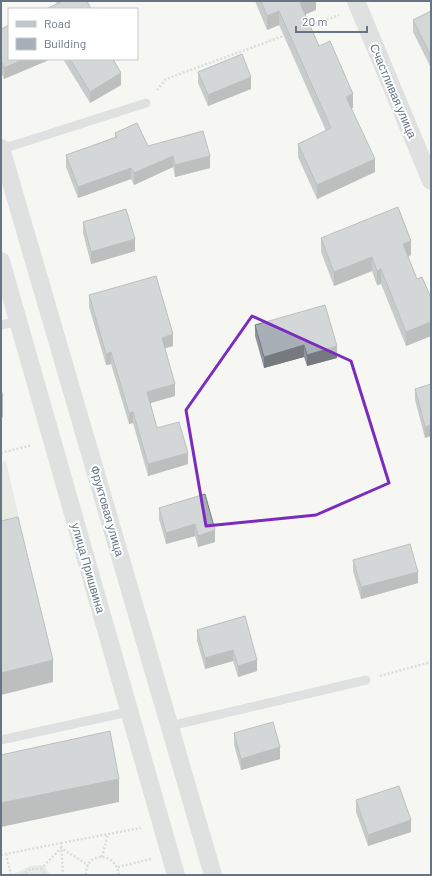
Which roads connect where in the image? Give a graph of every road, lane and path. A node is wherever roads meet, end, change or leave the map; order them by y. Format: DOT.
graph roads {
  1 [pos="357,5"];
  2 [pos="307,27"];
  3 [pos="292,33"];
  4 [pos="146,103"];
  5 [pos="1,149"];
  6 [pos="431,181"];
  7 [pos="1,260"];
  8 [pos="19,321"];
  9 [pos="1,325"];
  10 [pos="52,441"];
  11 [pos="1,453"];
  12 [pos="431,662"];
  13 [pos="366,680"];
  14 [pos="128,712"];
  15 [pos="170,726"];
  16 [pos="1,740"];
  17 [pos="161,824"];
  18 [pos="108,834"];
  19 [pos="61,843"];
  20 [pos="61,848"];
  21 [pos="6,854"];
  22 [pos="1,855"];
  23 [pos="102,857"];
  24 [pos="154,858"];
  25 [pos="88,865"];
  26 [pos="118,867"];
  27 [pos="41,869"];
  28 [pos="11,875"];
  29 [pos="22,875"];
  30 [pos="46,875"];
  31 [pos="63,875"];
  32 [pos="86,875"];
  33 [pos="120,875"];
  34 [pos="176,875"];
  35 [pos="213,875"];
  1 -- 2 [label="path"];
  1 -- 6 [label="street, Счастливая улица"];
  3 -- 4 [label="path"];
  4 -- 5 [label="lane"];
  5 -- 15 [label="street, Фруктовая улица"];
  7 -- 8 [label="street, улица Пришвина"];
  8 -- 9 [label="lane"];
  8 -- 10 [label="street, улица Пришвина"];
  10 -- 11 [label="path"];
  10 -- 14 [label="street, улица Пришвина"];
  12 -- 13 [label="path"];
  13 -- 15 [label="lane"];
  14 -- 16 [label="lane"];
  14 -- 17 [label="street, улица Пришвина"];
  15 -- 35 [label="street, Фруктовая улица"];
  17 -- 18 [label="path"];
  17 -- 34 [label="street, улица Пришвина"];
  18 -- 19 [label="path"];
  18 -- 23 [label="path"];
  19 -- 20 [label="path"];
  19 -- 21 [label="path"];
  20 -- 25 [label="path"];
  20 -- 27 [label="path"];
  20 -- 31 [label="path"];
  21 -- 22 [label="path"];
  21 -- 28 [label="path"];
  23 -- 25 [label="path"];
  23 -- 26 [label="path"];
  24 -- 26 [label="path"];
  25 -- 32 [label="path"];
  26 -- 33 [label="path"];
  27 -- 29 [label="path"];
  27 -- 30 [label="path"];
}
